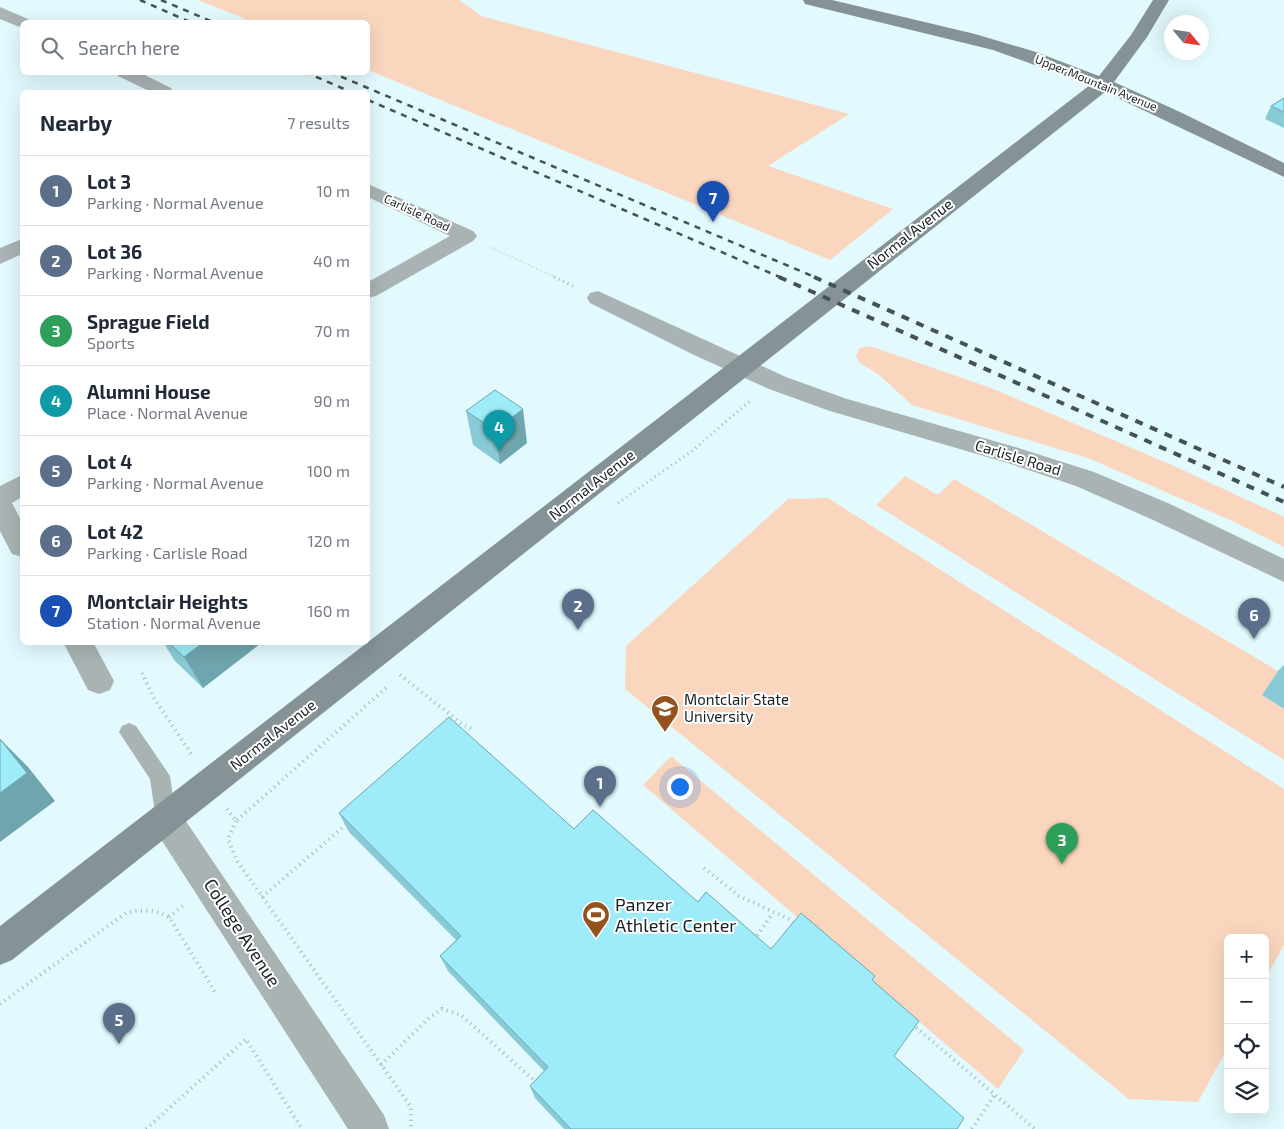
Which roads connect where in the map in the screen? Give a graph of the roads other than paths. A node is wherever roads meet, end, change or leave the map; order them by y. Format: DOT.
graph roads {
  1 [pos="811,0"];
  2 [pos="1161,0"];
  3 [pos="0,12"];
  4 [pos="20,22"];
  5 [pos="130,75"];
  6 [pos="1103,84"];
  7 [pos="160,90"];
  8 [pos="1284,171"];
  9 [pos="370,191"];
  10 [pos="20,247"];
  11 [pos="0,257"];
  12 [pos="370,290"];
  13 [pos="598,298"];
  14 [pos="742,368"];
  15 [pos="20,486"];
  16 [pos="0,498"];
  17 [pos="0,506"];
  18 [pos="20,542"];
  19 [pos="1284,571"];
  20 [pos="79,645"];
  21 [pos="99,681"];
  22 [pos="128,732"];
  23 [pos="166,819"];
  24 [pos="0,948"];
  25 [pos="370,1129"];
  1 -- 6 [label="street, Upper Mountain Avenue"];
  2 -- 6 [label="street, Normal Avenue"];
  3 -- 4 [label="street"];
  5 -- 7 [label="street"];
  6 -- 8 [label="street, Upper Mountain Avenue"];
  6 -- 14 [label="street, Normal Avenue"];
  9 -- 12 [label="street, Carlisle Road"];
  10 -- 11 [label="street"];
  13 -- 14 [label="street, Carlisle Road"];
  14 -- 19 [label="street, Carlisle Road"];
  14 -- 23 [label="street, Normal Avenue"];
  15 -- 16 [label="street"];
  17 -- 18 [label="street"];
  20 -- 21 [label="street"];
  22 -- 23 [label="lane, College Avenue"];
  23 -- 24 [label="street, Normal Avenue"];
  23 -- 25 [label="street, College Avenue"];
}
